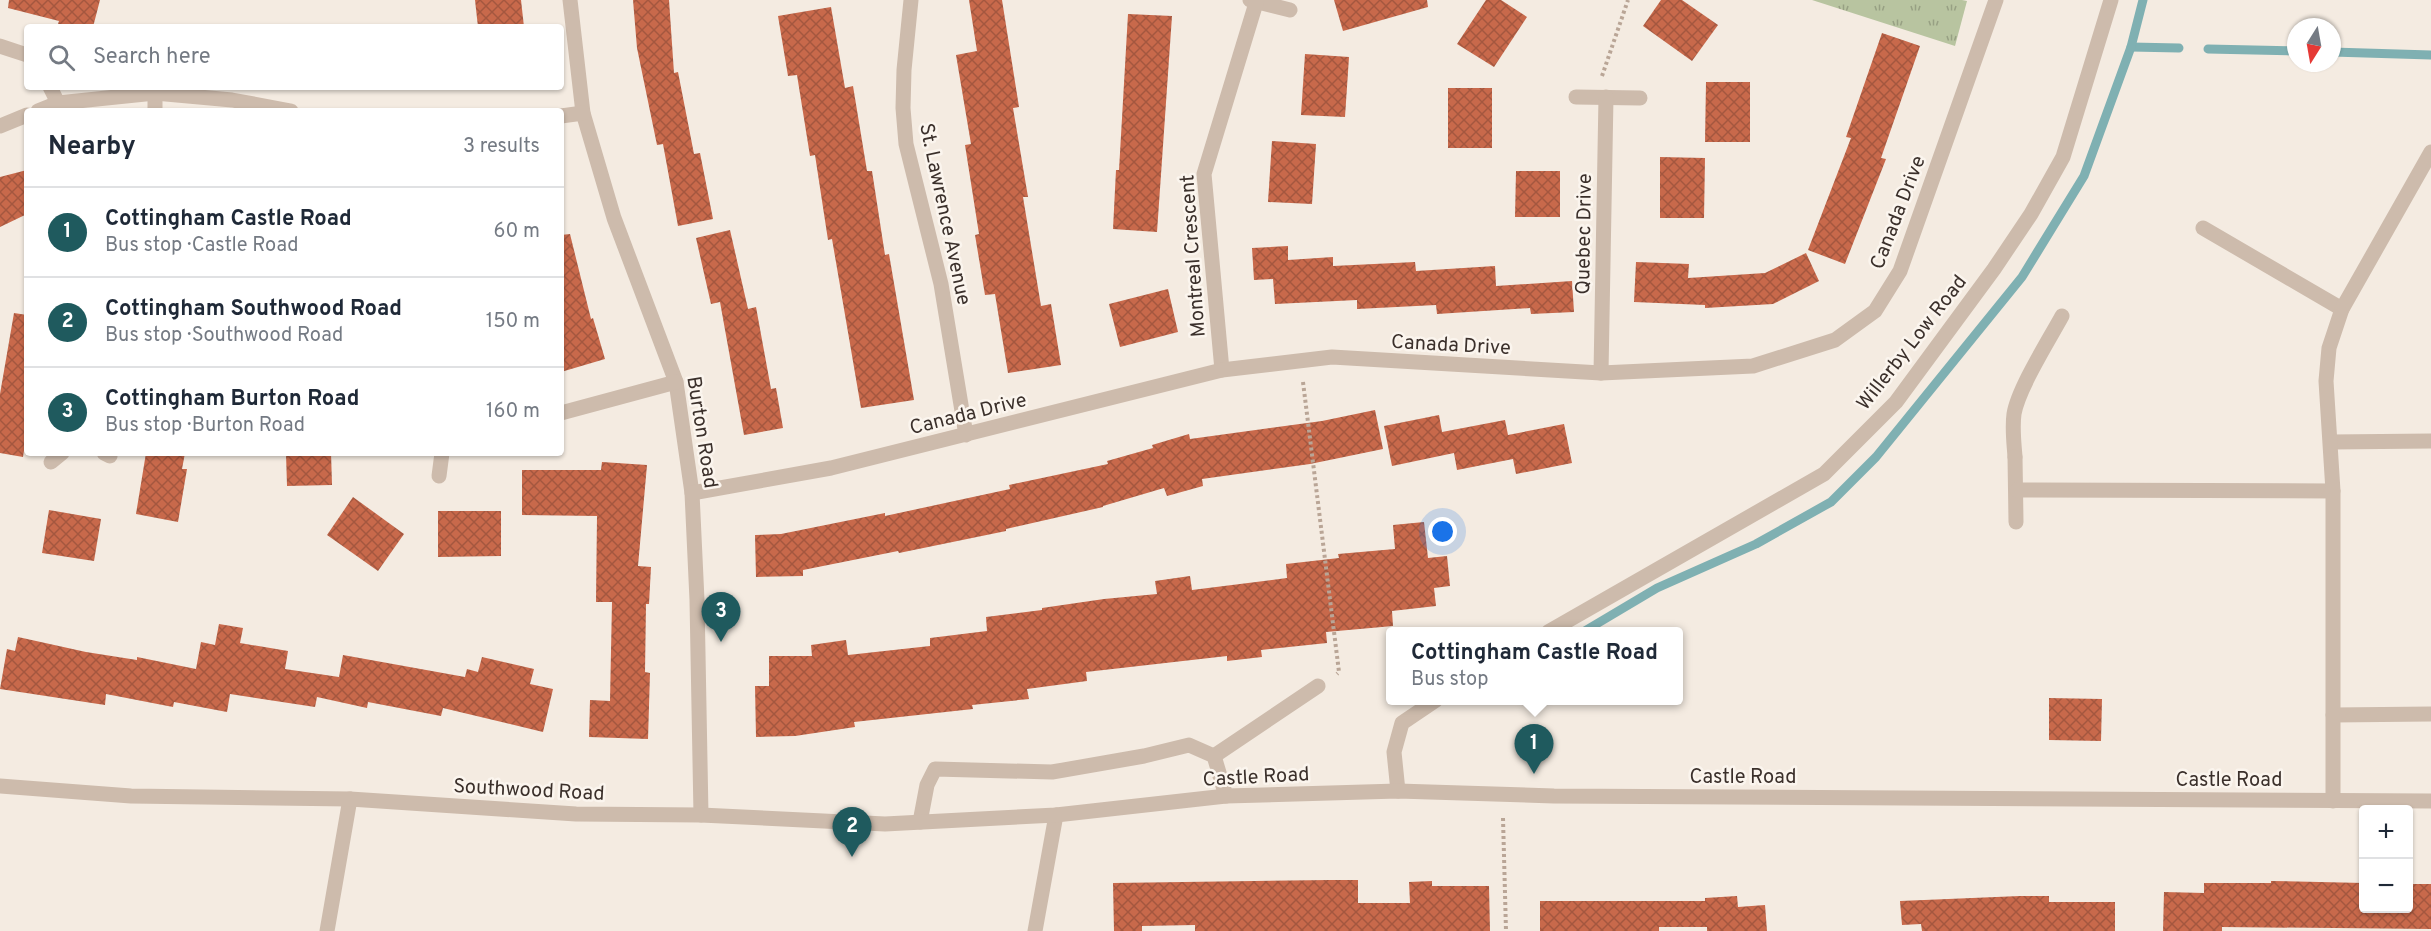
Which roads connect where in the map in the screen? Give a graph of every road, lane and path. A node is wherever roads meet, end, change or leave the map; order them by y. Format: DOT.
graph roads {
  1 [pos="570,0"];
  2 [pos="911,0"];
  3 [pos="1628,0"];
  4 [pos="1996,0"];
  5 [pos="2111,0"];
  6 [pos="1253,2"];
  7 [pos="1290,10"];
  8 [pos="0,46"];
  9 [pos="24,54"];
  10 [pos="52,90"];
  11 [pos="155,93"];
  12 [pos="1576,97"];
  13 [pos="1606,97"];
  14 [pos="1640,98"];
  15 [pos="58,103"];
  16 [pos="46,108"];
  17 [pos="155,108"];
  18 [pos="275,108"];
  19 [pos="584,113"];
  20 [pos="24,116"];
  21 [pos="564,116"];
  22 [pos="0,126"];
  23 [pos="2431,152"];
  24 [pos="2203,228"];
  25 [pos="2342,309"];
  26 [pos="2062,316"];
  27 [pos="1300,360"];
  28 [pos="1222,370"];
  29 [pos="1601,373"];
  30 [pos="676,382"];
  31 [pos="564,412"];
  32 [pos="966,435"];
  33 [pos="2431,441"];
  34 [pos="2331,442"];
  35 [pos="442,456"];
  36 [pos="439,476"];
  37 [pos="2017,490"];
  38 [pos="2333,491"];
  39 [pos="692,493"];
  40 [pos="2016,522"];
  41 [pos="1557,627"];
  42 [pos="1318,686"];
  43 [pos="1429,705"];
  44 [pos="2431,714"];
  45 [pos="2333,715"];
  46 [pos="1214,756"];
  47 [pos="0,786"];
  48 [pos="1398,791"];
  49 [pos="1226,796"];
  50 [pos="1503,796"];
  51 [pos="350,799"];
  52 [pos="2333,801"];
  53 [pos="2431,801"];
  54 [pos="701,815"];
  55 [pos="1056,815"];
  56 [pos="920,822"];
  57 [pos="327,931"];
  58 [pos="1035,931"];
  59 [pos="1506,931"];
  1 -- 19 [label="street, Burton Road"];
  2 -- 32 [label="street, St. Lawrence Avenue"];
  3 -- 13 [label="path"];
  4 -- 29 [label="street, Canada Drive"];
  5 -- 41 [label="street, Willerby Low Road"];
  6 -- 7 [label="street, Montreal Crescent"];
  6 -- 28 [label="street, Montreal Crescent"];
  8 -- 9 [label="street"];
  10 -- 15 [label="street"];
  11 -- 15 [label="street"];
  11 -- 17 [label="street"];
  11 -- 18 [label="street"];
  12 -- 13 [label="street"];
  13 -- 14 [label="street"];
  13 -- 29 [label="street, Quebec Drive"];
  15 -- 16 [label="street"];
  19 -- 21 [label="street"];
  19 -- 30 [label="street, Burton Road"];
  20 -- 22 [label="street"];
  23 -- 25 [label="street"];
  24 -- 25 [label="street"];
  25 -- 34 [label="street"];
  26 -- 37 [label="street"];
  27 -- 28 [label="street, Canada Drive"];
  27 -- 29 [label="street, Canada Drive"];
  27 -- 42 [label="path"];
  28 -- 32 [label="street, Canada Drive"];
  30 -- 31 [label="street"];
  30 -- 39 [label="street, Burton Road"];
  32 -- 39 [label="street, Canada Drive"];
  33 -- 34 [label="street"];
  34 -- 38 [label="street"];
  35 -- 36 [label="street"];
  37 -- 38 [label="street"];
  37 -- 40 [label="street"];
  38 -- 45 [label="street"];
  39 -- 54 [label="street, Burton Road"];
  42 -- 46 [label="street"];
  43 -- 48 [label="street"];
  44 -- 45 [label="street"];
  45 -- 52 [label="street"];
  46 -- 49 [label="street"];
  46 -- 56 [label="street"];
  47 -- 51 [label="street, Southwood Road"];
  48 -- 49 [label="street, Castle Road"];
  48 -- 50 [label="street, Castle Road"];
  49 -- 55 [label="street, Castle Road"];
  50 -- 52 [label="street, Castle Road"];
  50 -- 59 [label="path"];
  51 -- 54 [label="street, Southwood Road"];
  51 -- 57 [label="street"];
  52 -- 53 [label="street, Castle Road"];
  54 -- 56 [label="street, Southwood Road"];
  55 -- 56 [label="street, Southwood Road"];
  55 -- 58 [label="street"];
}
